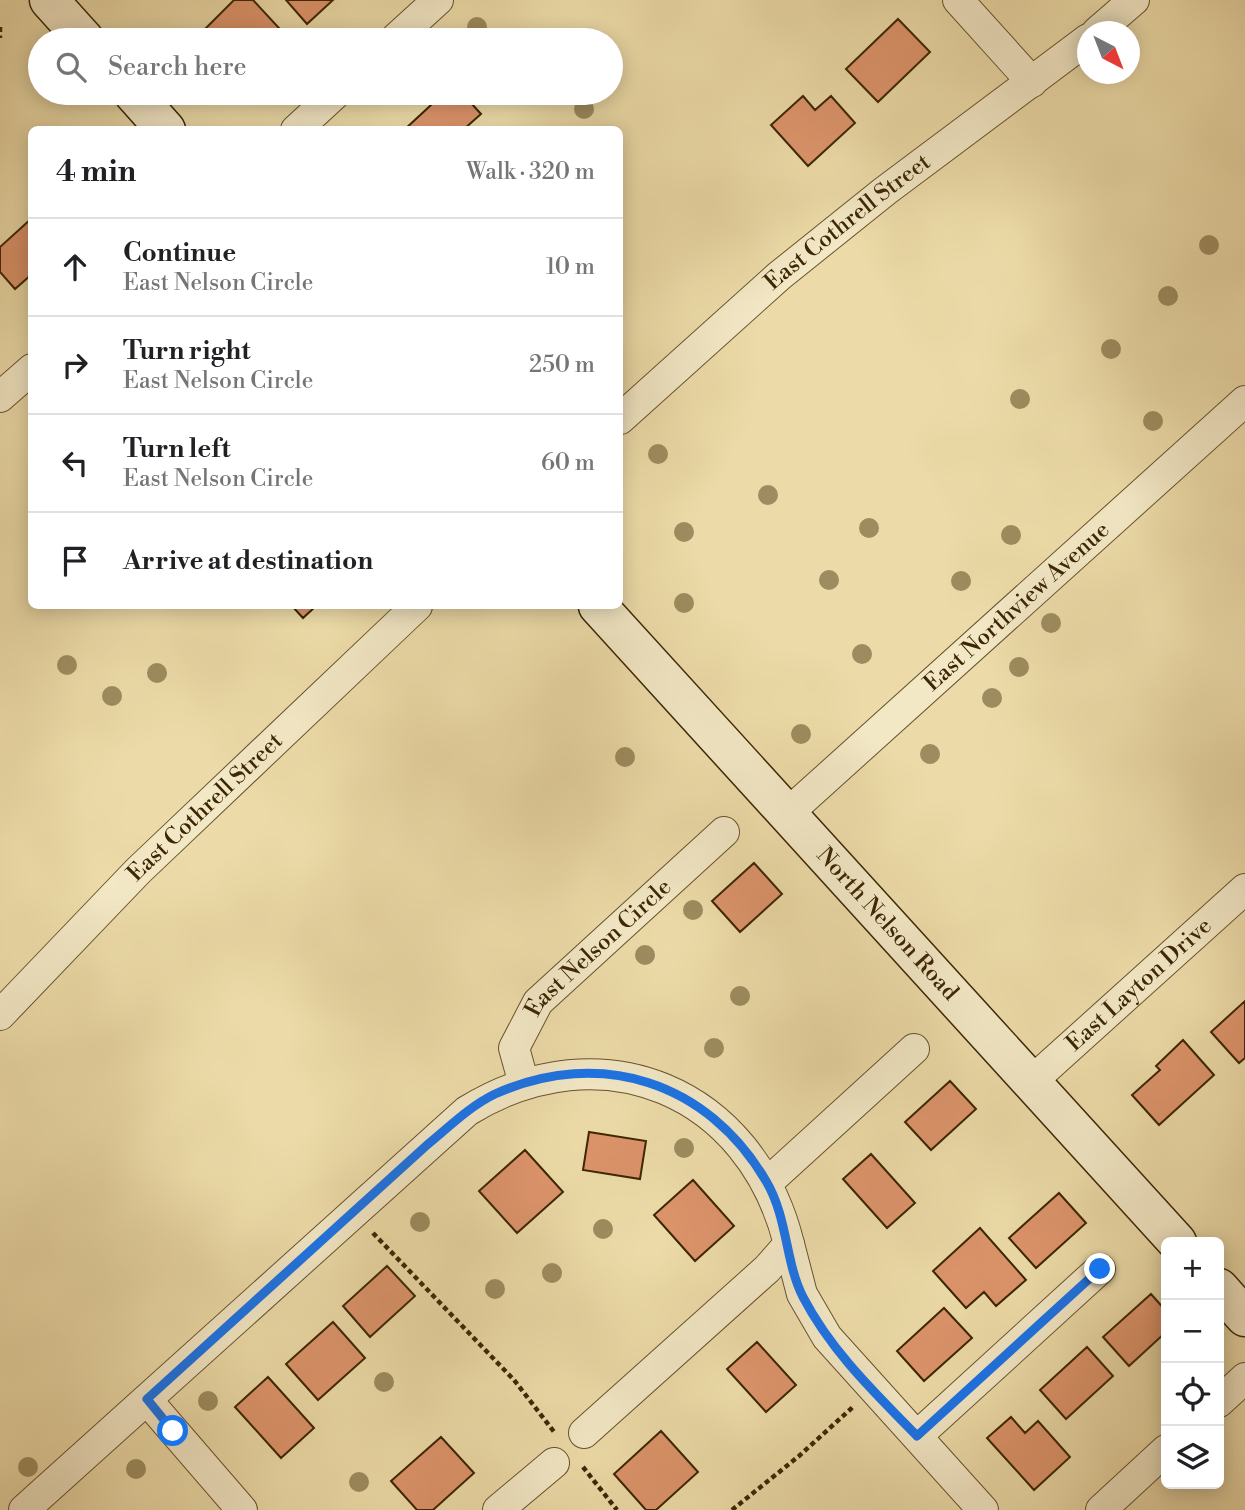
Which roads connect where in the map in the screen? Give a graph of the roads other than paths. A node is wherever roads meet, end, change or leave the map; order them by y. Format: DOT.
graph roads {
  1 [pos="49,0"];
  2 [pos="438,0"];
  3 [pos="958,0"];
  4 [pos="1134,0"];
  5 [pos="1110,21"];
  6 [pos="74,28"];
  7 [pos="407,28"];
  8 [pos="1077,47"];
  9 [pos="1032,82"];
  10 [pos="144,105"];
  11 [pos="323,105"];
  12 [pos="162,126"];
  13 [pos="300,126"];
  14 [pos="28,372"];
  15 [pos="0,397"];
  16 [pos="1245,401"];
  17 [pos="623,416"];
  18 [pos="414,609"];
  19 [pos="601,609"];
  20 [pos="788,813"];
  21 [pos="724,832"];
  22 [pos="1245,889"];
  23 [pos="0,1015"];
  24 [pos="914,1049"];
  25 [pos="1032,1081"];
  26 [pos="524,1084"];
  27 [pos="767,1183"];
  28 [pos="1172,1237"];
  29 [pos="789,1244"];
  30 [pos="1100,1269"];
  31 [pos="1224,1294"];
  32 [pos="1245,1317"];
  33 [pos="1245,1378"];
  34 [pos="1224,1397"];
  35 [pos="147,1399"];
  36 [pos="917,1436"];
  37 [pos="1161,1455"];
  38 [pos="23,1510"];
  39 [pos="242,1510"];
  40 [pos="498,1510"];
  41 [pos="983,1510"];
  42 [pos="1101,1510"];
  1 -- 6 [label="street"];
  2 -- 7 [label="street"];
  3 -- 9 [label="street"];
  4 -- 5 [label="street"];
  8 -- 9 [label="street, East Cothrell Street"];
  9 -- 17 [label="street, East Cothrell Street"];
  10 -- 12 [label="street"];
  11 -- 13 [label="street"];
  14 -- 15 [label="street"];
  16 -- 20 [label="street, East Northview Avenue"];
  18 -- 23 [label="street, East Cothrell Street"];
  19 -- 20 [label="street, North Nelson Road"];
  20 -- 25 [label="street, North Nelson Road"];
  21 -- 26 [label="street, East Nelson Circle"];
  22 -- 25 [label="street, East Layton Drive"];
  24 -- 27 [label="street"];
  25 -- 28 [label="street, North Nelson Road"];
  26 -- 27 [label="street"];
  26 -- 35 [label="street"];
  27 -- 29 [label="street"];
  29 -- 36 [label="street"];
  29 -- 40 [label="street"];
  30 -- 36 [label="street"];
  31 -- 32 [label="street"];
  33 -- 34 [label="street"];
  35 -- 38 [label="street"];
  35 -- 39 [label="street"];
  36 -- 41 [label="street"];
  37 -- 42 [label="street"];
}
